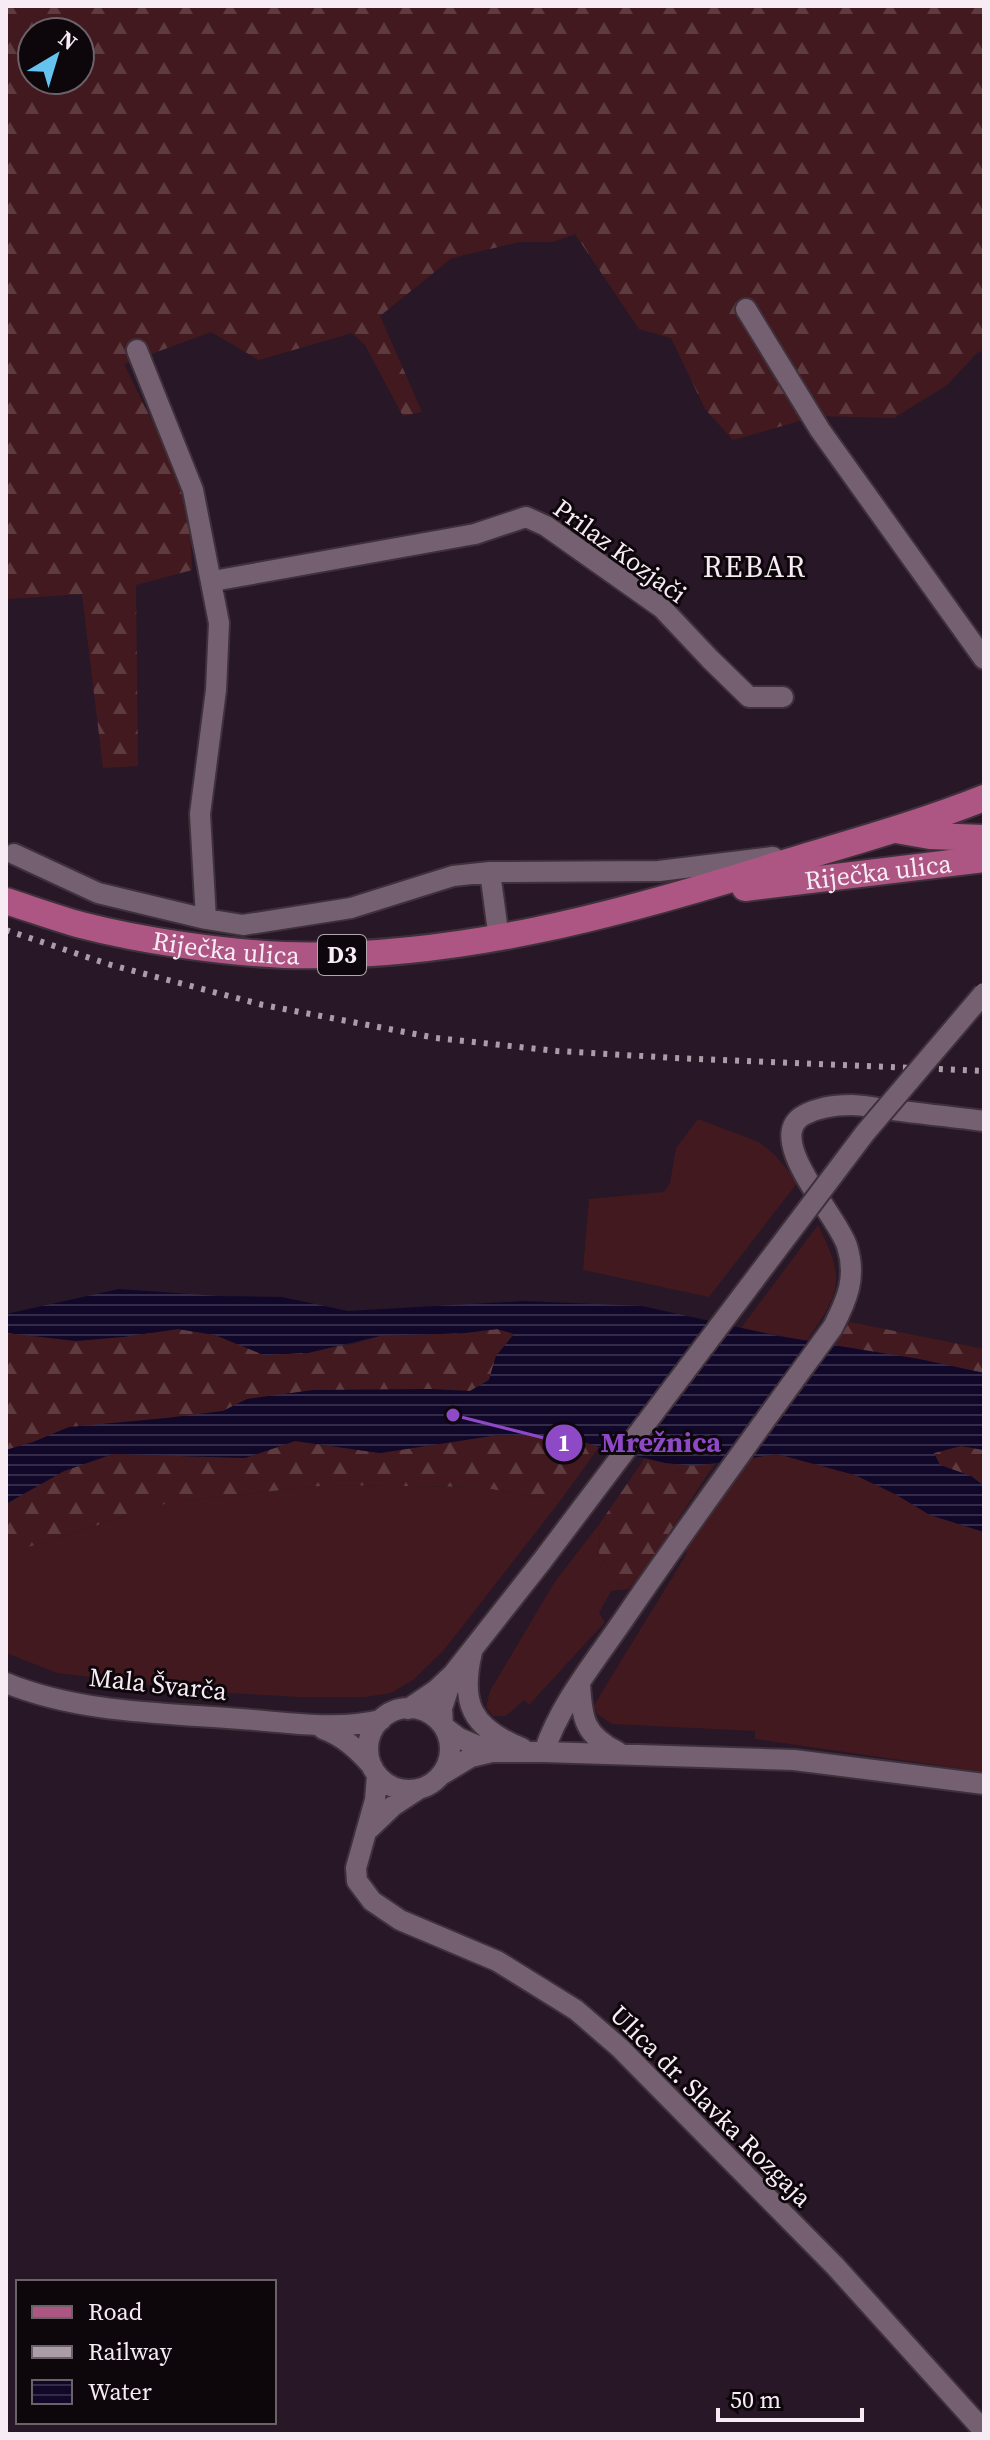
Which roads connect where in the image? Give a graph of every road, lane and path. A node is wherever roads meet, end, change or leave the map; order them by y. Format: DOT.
graph roads {
  1 [pos="746,309"];
  2 [pos="137,350"];
  3 [pos="213,581"];
  4 [pos="984,659"];
  5 [pos="783,697"];
  6 [pos="984,798"];
  7 [pos="894,829"];
  8 [pos="984,838"];
  9 [pos="833,848"];
  10 [pos="14,854"];
  11 [pos="984,859"];
  12 [pos="490,872"];
  13 [pos="678,896"];
  14 [pos="6,901"];
  15 [pos="206,919"];
  16 [pos="499,939"];
  17 [pos="984,993"];
  18 [pos="984,1121"];
  19 [pos="473,1649"];
  20 [pos="453,1674"];
  21 [pos="6,1683"];
  22 [pos="580,1684"];
  23 [pos="408,1709"];
  24 [pos="381,1720"];
  25 [pos="307,1724"];
  26 [pos="443,1726"];
  27 [pos="492,1752"];
  28 [pos="538,1752"];
  29 [pos="621,1754"];
  30 [pos="375,1770"];
  31 [pos="441,1775"];
  32 [pos="984,1784"];
  33 [pos="419,1789"];
  34 [pos="366,1832"];
  35 [pos="984,2431"];
  1 -- 4 [label="street"];
  2 -- 3 [label="street"];
  3 -- 5 [label="street, Prilaz Kozjači"];
  3 -- 15 [label="street"];
  6 -- 7 [label="main road, Riječka ulica / D3"];
  7 -- 8 [label="main road"];
  7 -- 9 [label="main road, Riječka ulica / D3"];
  9 -- 12 [label="street, Riječka ulica"];
  9 -- 13 [label="main road, Riječka ulica / D3"];
  10 -- 15 [label="street, Riječka ulica"];
  11 -- 13 [label="main road, Riječka ulica / D3"];
  12 -- 15 [label="street, Riječka ulica"];
  12 -- 16 [label="street"];
  13 -- 16 [label="main road, Riječka ulica / D3"];
  14 -- 16 [label="main road, Riječka ulica / D3"];
  17 -- 19 [label="street, bridge"];
  18 -- 22 [label="street"];
  19 -- 20 [label="street"];
  19 -- 28 [label="street"];
  20 -- 23 [label="street"];
  20 -- 26 [label="street"];
  21 -- 25 [label="street, Mala Švarča"];
  22 -- 28 [label="street"];
  22 -- 29 [label="street"];
  23 -- 24 [label="street"];
  23 -- 26 [label="street"];
  24 -- 25 [label="street"];
  24 -- 30 [label="street"];
  25 -- 30 [label="street"];
  26 -- 27 [label="street"];
  26 -- 31 [label="street"];
  27 -- 28 [label="street"];
  27 -- 31 [label="street"];
  28 -- 29 [label="street"];
  29 -- 32 [label="street"];
  30 -- 33 [label="street"];
  30 -- 34 [label="street, Ulica dr. Slavka Rozgaja"];
  31 -- 33 [label="street"];
  33 -- 34 [label="street"];
  34 -- 35 [label="street, Ulica dr. Slavka Rozgaja"];
}
